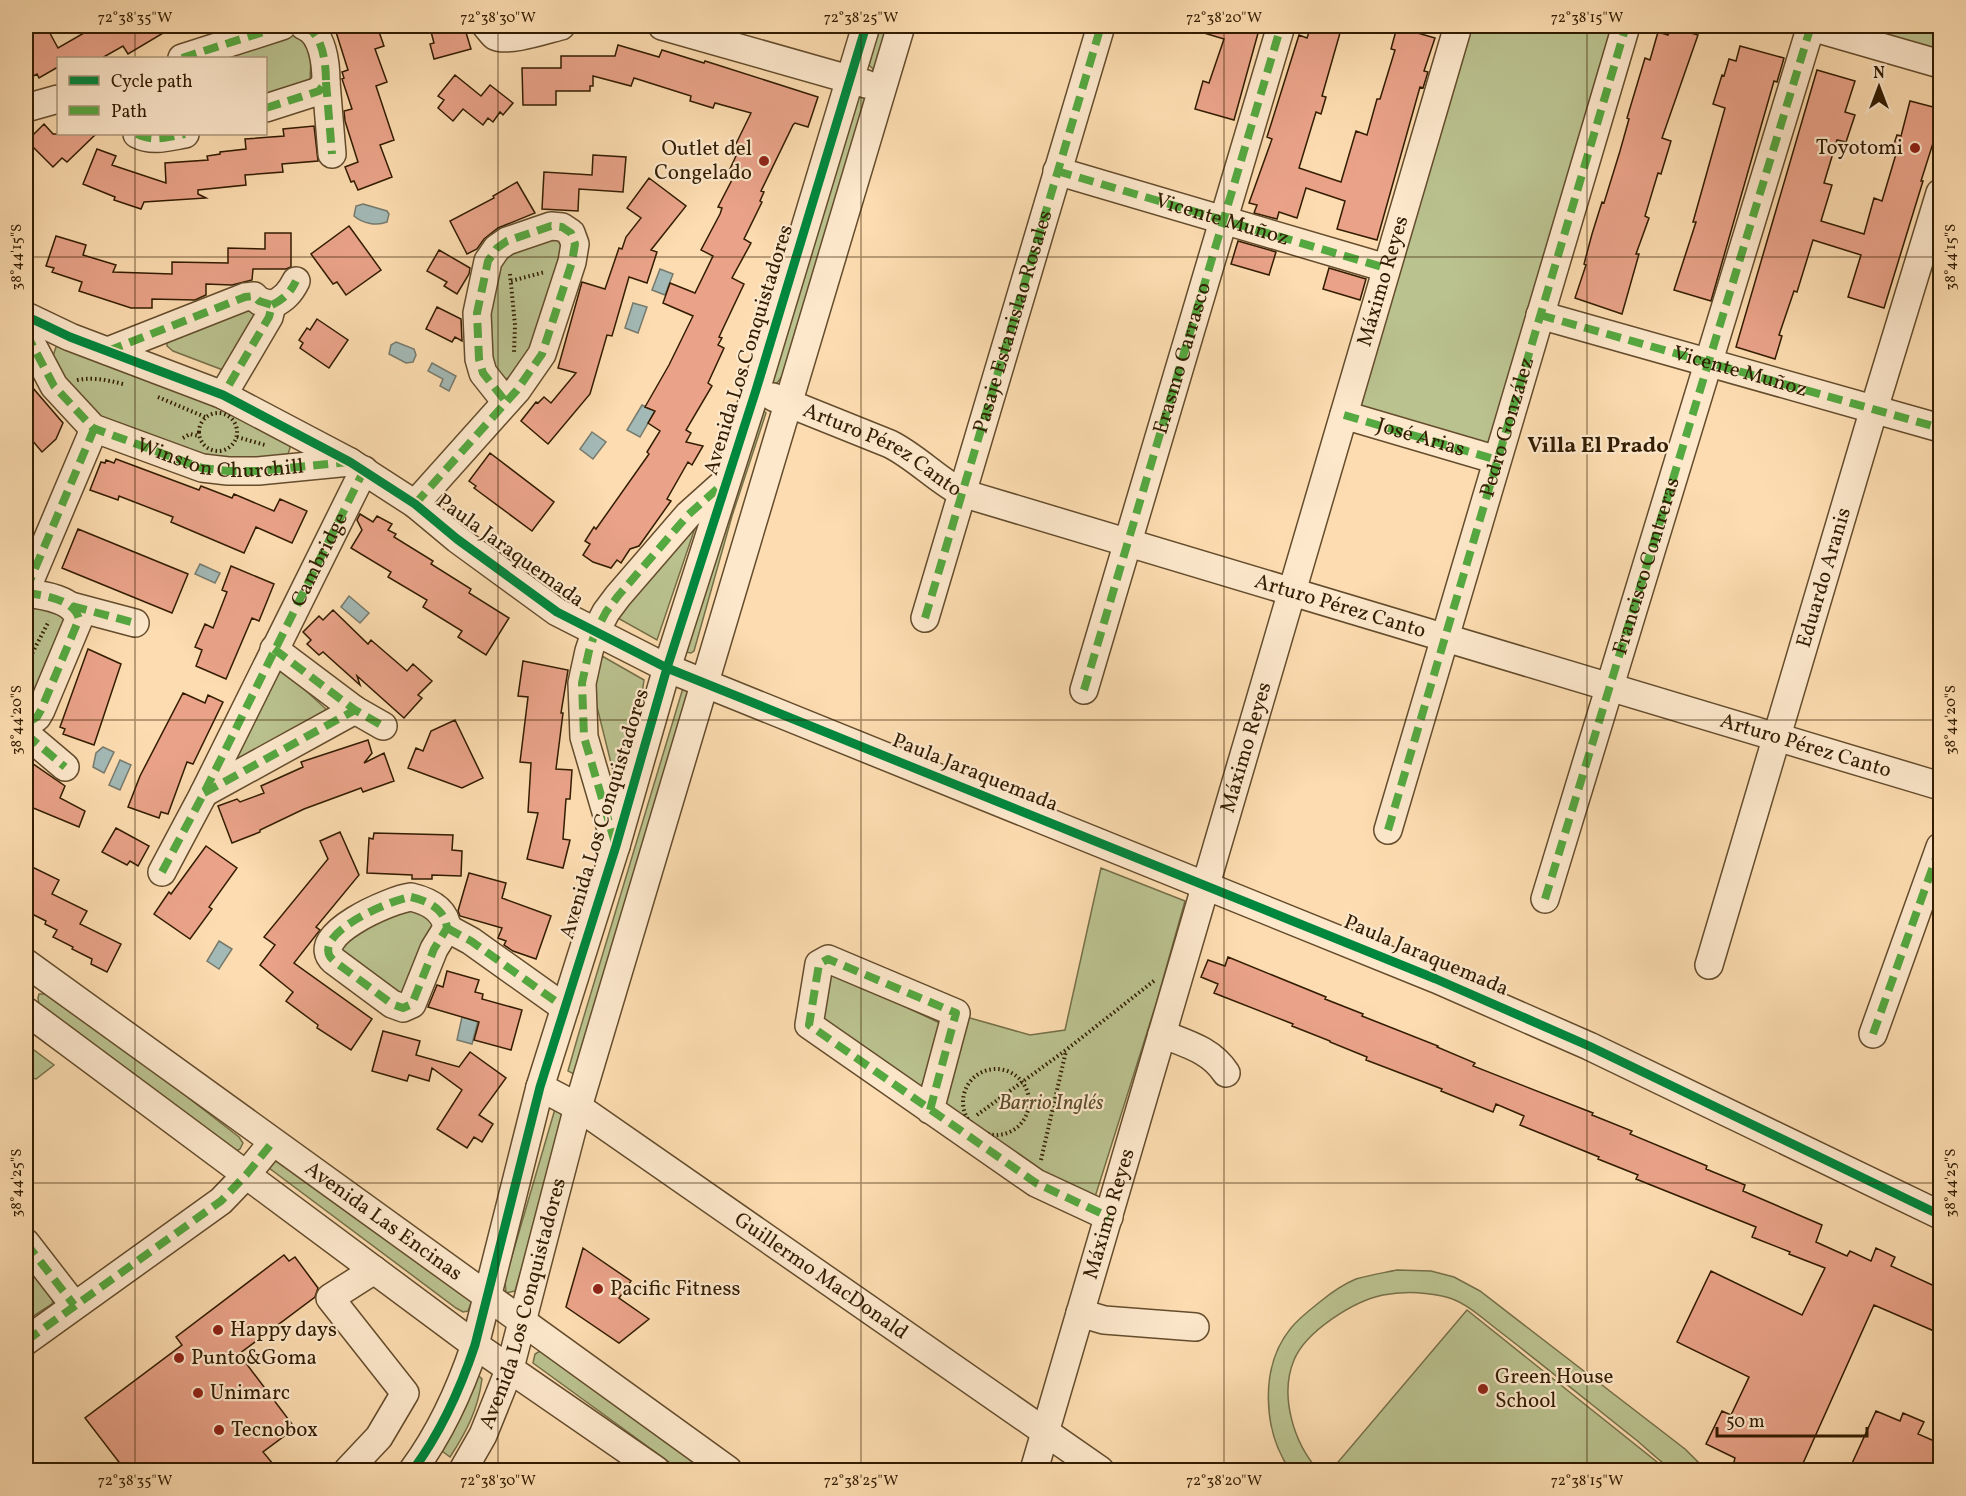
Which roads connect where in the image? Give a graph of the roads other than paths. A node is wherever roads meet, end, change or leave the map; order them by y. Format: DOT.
graph roads {
  1 [pos="282,26"];
  2 [pos="304,26"];
  3 [pos="486,26"];
  4 [pos="561,26"];
  5 [pos="663,26"];
  6 [pos="866,26"];
  7 [pos="901,26"];
  8 [pos="1101,26"];
  9 [pos="1281,26"];
  10 [pos="1458,26"];
  11 [pos="1626,26"];
  12 [pos="1810,26"];
  13 [pos="185,57"];
  14 [pos="1941,64"];
  15 [pos="850,79"];
  16 [pos="326,82"];
  17 [pos="883,89"];
  18 [pos="57,99"];
  19 [pos="26,108"];
  20 [pos="267,108"];
  21 [pos="139,135"];
  22 [pos="177,135"];
  23 [pos="332,154"];
  24 [pos="1057,171"];
  25 [pos="1941,193"];
  26 [pos="1223,220"];
  27 [pos="1386,268"];
  28 [pos="296,281"];
  29 [pos="272,305"];
  30 [pos="1540,315"];
  31 [pos="26,316"];
  32 [pos="26,333"];
  33 [pos="108,351"];
  34 [pos="1708,363"];
  35 [pos="756,390"];
  36 [pos="223,395"];
  37 [pos="506,402"];
  38 [pos="788,403"];
  39 [pos="1874,409"];
  40 [pos="1344,415"];
  41 [pos="1941,428"];
  42 [pos="94,429"];
  43 [pos="1497,460"];
  44 [pos="357,466"];
  45 [pos="727,480"];
  46 [pos="962,493"];
  47 [pos="415,504"];
  48 [pos="1128,543"];
  49 [pos="26,591"];
  50 [pos="1292,592"];
  51 [pos="61,612"];
  52 [pos="925,618"];
  53 [pos="135,623"];
  54 [pos="595,633"];
  55 [pos="1445,637"];
  56 [pos="274,649"];
  57 [pos="667,668"];
  58 [pos="704,682"];
  59 [pos="1610,687"];
  60 [pos="1084,690"];
  61 [pos="355,710"];
  62 [pos="26,724"];
  63 [pos="383,726"];
  64 [pos="26,734"];
  65 [pos="1777,737"];
  66 [pos="65,767"];
  67 [pos="1941,786"];
  68 [pos="204,793"];
  69 [pos="1388,830"];
  70 [pos="616,846"];
  71 [pos="1941,848"];
  72 [pos="162,872"];
  73 [pos="1206,885"];
  74 [pos="1545,899"];
  75 [pos="447,928"];
  76 [pos="1709,965"];
  77 [pos="30,972"];
  78 [pos="565,1008"];
  79 [pos="26,1011"];
  80 [pos="1162,1034"];
  81 [pos="1873,1035"];
  82 [pos="1226,1072"];
  83 [pos="540,1087"];
  84 [pos="578,1107"];
  85 [pos="930,1110"];
  86 [pos="272,1143"];
  87 [pos="246,1175"];
  88 [pos="1941,1215"];
  89 [pos="1109,1217"];
  90 [pos="26,1243"];
  91 [pos="374,1270"];
  92 [pos="488,1297"];
  93 [pos="74,1305"];
  94 [pos="1080,1313"];
  95 [pos="524,1322"];
  96 [pos="1195,1327"];
  97 [pos="26,1341"];
  98 [pos="475,1345"];
  99 [pos="510,1368"];
  100 [pos="1046,1432"];
  101 [pos="420,1461"];
  102 [pos="348,1470"];
  103 [pos="451,1470"];
  104 [pos="463,1470"];
  105 [pos="656,1470"];
  106 [pos="728,1470"];
  107 [pos="1034,1470"];
  108 [pos="1100,1470"];
  1 -- 13 [label="street"];
  2 -- 16 [label="street"];
  3 -- 4 [label="street"];
  5 -- 15 [label="street"];
  6 -- 15 [label="street, Avenida Los Conquistadores"];
  7 -- 17 [label="street, Avenida Los Conquistadores"];
  8 -- 24 [label="street, Pasaje Estanislao Rosales"];
  9 -- 26 [label="street, Erasmo Carrasco"];
  10 -- 27 [label="street, Máximo Reyes"];
  11 -- 30 [label="street, Pedro González"];
  12 -- 14 [label="street"];
  12 -- 34 [label="street, Francisco Contreras"];
  15 -- 17 [label="street"];
  15 -- 35 [label="street, Avenida Los Conquistadores"];
  16 -- 20 [label="street"];
  16 -- 23 [label="street"];
  17 -- 38 [label="street, Avenida Los Conquistadores"];
  18 -- 19 [label="street"];
  21 -- 22 [label="street"];
  24 -- 26 [label="street, Vicente Muñoz"];
  24 -- 46 [label="street, Pasaje Estanislao Rosales"];
  25 -- 39 [label="street, Eduardo Aranis"];
  26 -- 27 [label="street, Vicente Muñoz"];
  26 -- 48 [label="street, Erasmo Carrasco"];
  27 -- 40 [label="street, Máximo Reyes"];
  28 -- 29 [label="street"];
  29 -- 33 [label="street"];
  29 -- 36 [label="street"];
  30 -- 34 [label="street, Vicente Muñoz"];
  30 -- 43 [label="street, Pedro González"];
  31 -- 33 [label="street, Paula Jaraquemada"];
  32 -- 42 [label="street, Winston Churchill"];
  33 -- 36 [label="street, Paula Jaraquemada"];
  34 -- 39 [label="street, Vicente Muñoz"];
  34 -- 59 [label="street, Francisco Contreras"];
  35 -- 38 [label="street, Arturo Pérez Canto"];
  35 -- 45 [label="street, Avenida Los Conquistadores"];
  36 -- 44 [label="street, Paula Jaraquemada"];
  37 -- 37 [label="street"];
  37 -- 47 [label="street"];
  38 -- 46 [label="street, Arturo Pérez Canto"];
  38 -- 58 [label="street, Avenida Los Conquistadores"];
  39 -- 41 [label="street, Vicente Muñoz"];
  39 -- 65 [label="street, Eduardo Aranis"];
  40 -- 43 [label="street, José Arias"];
  40 -- 50 [label="street, Máximo Reyes"];
  42 -- 44 [label="street, Winston Churchill"];
  42 -- 49 [label="street"];
  43 -- 55 [label="street, Pedro González"];
  44 -- 47 [label="street, Paula Jaraquemada"];
  44 -- 56 [label="street, Cambridge"];
  45 -- 54 [label="street, Avenida Los Conquistadores"];
  45 -- 57 [label="street, Avenida Los Conquistadores"];
  46 -- 48 [label="street, Arturo Pérez Canto"];
  46 -- 52 [label="street, Pasaje Estanislao Rosales"];
  47 -- 54 [label="street, Paula Jaraquemada"];
  48 -- 50 [label="street, Arturo Pérez Canto"];
  48 -- 60 [label="street, Erasmo Carrasco"];
  49 -- 51 [label="street"];
  50 -- 55 [label="street, Arturo Pérez Canto"];
  50 -- 73 [label="street, Máximo Reyes"];
  51 -- 53 [label="street"];
  51 -- 62 [label="street"];
  54 -- 57 [label="street, Paula Jaraquemada"];
  54 -- 70 [label="street, Avenida Los Conquistadores"];
  55 -- 59 [label="street, Arturo Pérez Canto"];
  55 -- 69 [label="street, Pedro González"];
  56 -- 61 [label="street"];
  56 -- 68 [label="street, Cambridge"];
  57 -- 58 [label="street, Paula Jaraquemada"];
  57 -- 70 [label="street, Avenida Los Conquistadores"];
  58 -- 73 [label="street, Paula Jaraquemada"];
  58 -- 84 [label="street, Avenida Los Conquistadores"];
  59 -- 65 [label="street, Arturo Pérez Canto"];
  59 -- 74 [label="street, Francisco Contreras"];
  61 -- 63 [label="street"];
  61 -- 68 [label="street"];
  64 -- 66 [label="street"];
  65 -- 67 [label="street, Arturo Pérez Canto"];
  65 -- 76 [label="street, Eduardo Aranis"];
  68 -- 72 [label="street, Cambridge"];
  70 -- 78 [label="street, Avenida Los Conquistadores"];
  71 -- 81 [label="street"];
  73 -- 80 [label="street, Máximo Reyes"];
  73 -- 88 [label="street, Paula Jaraquemada"];
  75 -- 75 [label="street"];
  75 -- 78 [label="street"];
  77 -- 86 [label="street, Avenida Las Encinas"];
  78 -- 83 [label="street, Avenida Los Conquistadores"];
  79 -- 87 [label="street, Avenida Las Encinas"];
  80 -- 82 [label="street"];
  80 -- 89 [label="street, Máximo Reyes"];
  83 -- 84 [label="street, Guillermo MacDonald"];
  83 -- 92 [label="street, Avenida Los Conquistadores"];
  84 -- 95 [label="street, Avenida Los Conquistadores"];
  84 -- 100 [label="street, Guillermo MacDonald"];
  85 -- 85 [label="street"];
  85 -- 89 [label="street"];
  86 -- 87 [label="street"];
  86 -- 92 [label="street, Avenida Las Encinas"];
  87 -- 91 [label="street, Avenida Las Encinas"];
  87 -- 93 [label="street"];
  89 -- 94 [label="street, Máximo Reyes"];
  90 -- 93 [label="street"];
  91 -- 98 [label="street, Avenida Las Encinas"];
  91 -- 102 [label="street"];
  92 -- 95 [label="street, Avenida Las Encinas"];
  92 -- 98 [label="street, Avenida Los Conquistadores"];
  93 -- 97 [label="street"];
  94 -- 96 [label="street"];
  94 -- 100 [label="street, Máximo Reyes"];
  95 -- 99 [label="street, Avenida Los Conquistadores"];
  95 -- 106 [label="street, Avenida Las Encinas"];
  98 -- 99 [label="street, Avenida Las Encinas"];
  98 -- 101 [label="street, Avenida Los Conquistadores"];
  99 -- 104 [label="street, Avenida Los Conquistadores"];
  99 -- 105 [label="street, Avenida Las Encinas"];
  100 -- 107 [label="street, Máximo Reyes"];
  100 -- 108 [label="street, Guillermo MacDonald"];
  101 -- 103 [label="street, Avenida Los Conquistadores"];
}
